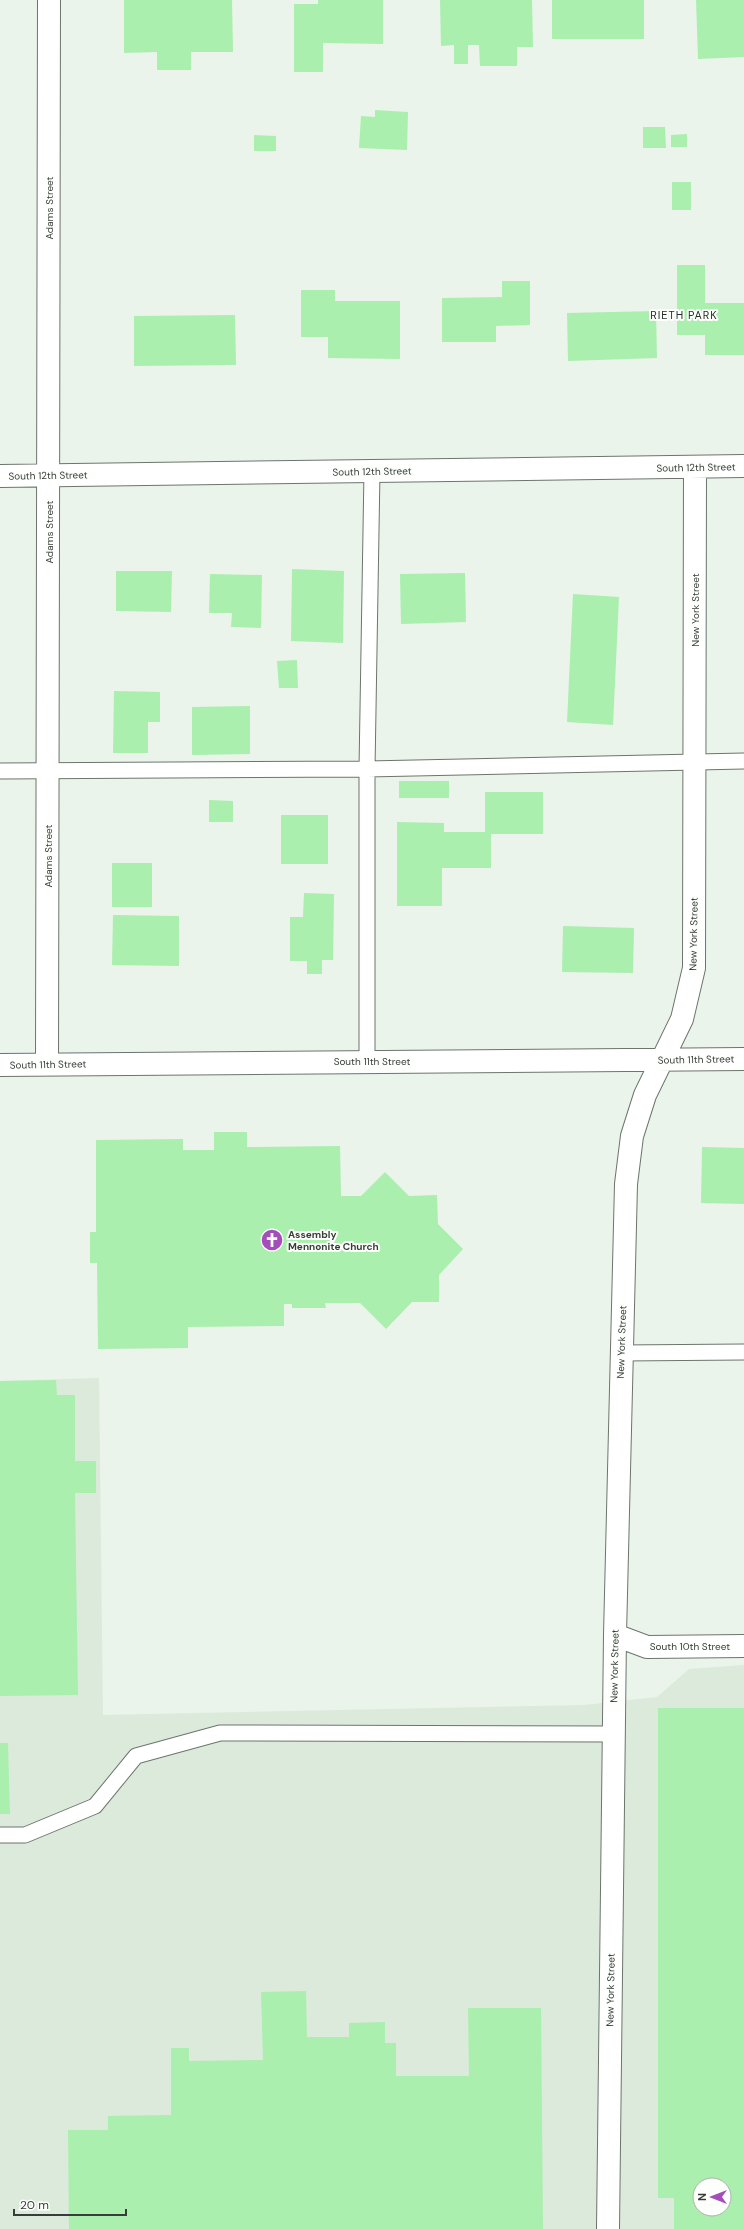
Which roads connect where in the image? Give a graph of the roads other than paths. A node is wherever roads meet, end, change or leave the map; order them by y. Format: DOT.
graph roads {
  1 [pos="49,0"];
  2 [pos="744,466"];
  3 [pos="695,467"];
  4 [pos="372,471"];
  5 [pos="49,475"];
  6 [pos="0,476"];
  7 [pos="744,761"];
  8 [pos="694,762"];
  9 [pos="367,769"];
  10 [pos="0,771"];
  11 [pos="49,771"];
  12 [pos="744,1059"];
  13 [pos="367,1060"];
  14 [pos="663,1060"];
  15 [pos="0,1064"];
  16 [pos="47,1064"];
  17 [pos="744,1352"];
  18 [pos="621,1353"];
  19 [pos="615,1635"];
  20 [pos="744,1646"];
  21 [pos="614,1734"];
  22 [pos="0,1835"];
  23 [pos="608,2229"];
  1 -- 5 [label="street, Adams Street"];
  2 -- 3 [label="street, South 12th Street"];
  3 -- 4 [label="street, South 12th Street"];
  3 -- 8 [label="street, New York Street"];
  4 -- 5 [label="street, South 12th Street"];
  4 -- 9 [label="lane"];
  5 -- 6 [label="street, South 12th Street"];
  5 -- 11 [label="street, Adams Street"];
  7 -- 8 [label="lane"];
  8 -- 9 [label="lane"];
  8 -- 14 [label="street, New York Street"];
  9 -- 11 [label="lane"];
  9 -- 13 [label="lane"];
  10 -- 11 [label="lane"];
  11 -- 16 [label="street, Adams Street"];
  12 -- 14 [label="street, South 11th Street"];
  13 -- 14 [label="street, South 11th Street"];
  13 -- 16 [label="street, South 11th Street"];
  14 -- 18 [label="street, New York Street"];
  15 -- 16 [label="street, South 11th Street"];
  17 -- 18 [label="lane"];
  18 -- 19 [label="street, New York Street"];
  19 -- 20 [label="street, South 10th Street"];
  19 -- 21 [label="street, New York Street"];
  21 -- 22 [label="lane"];
  21 -- 23 [label="street, New York Street"];
}
